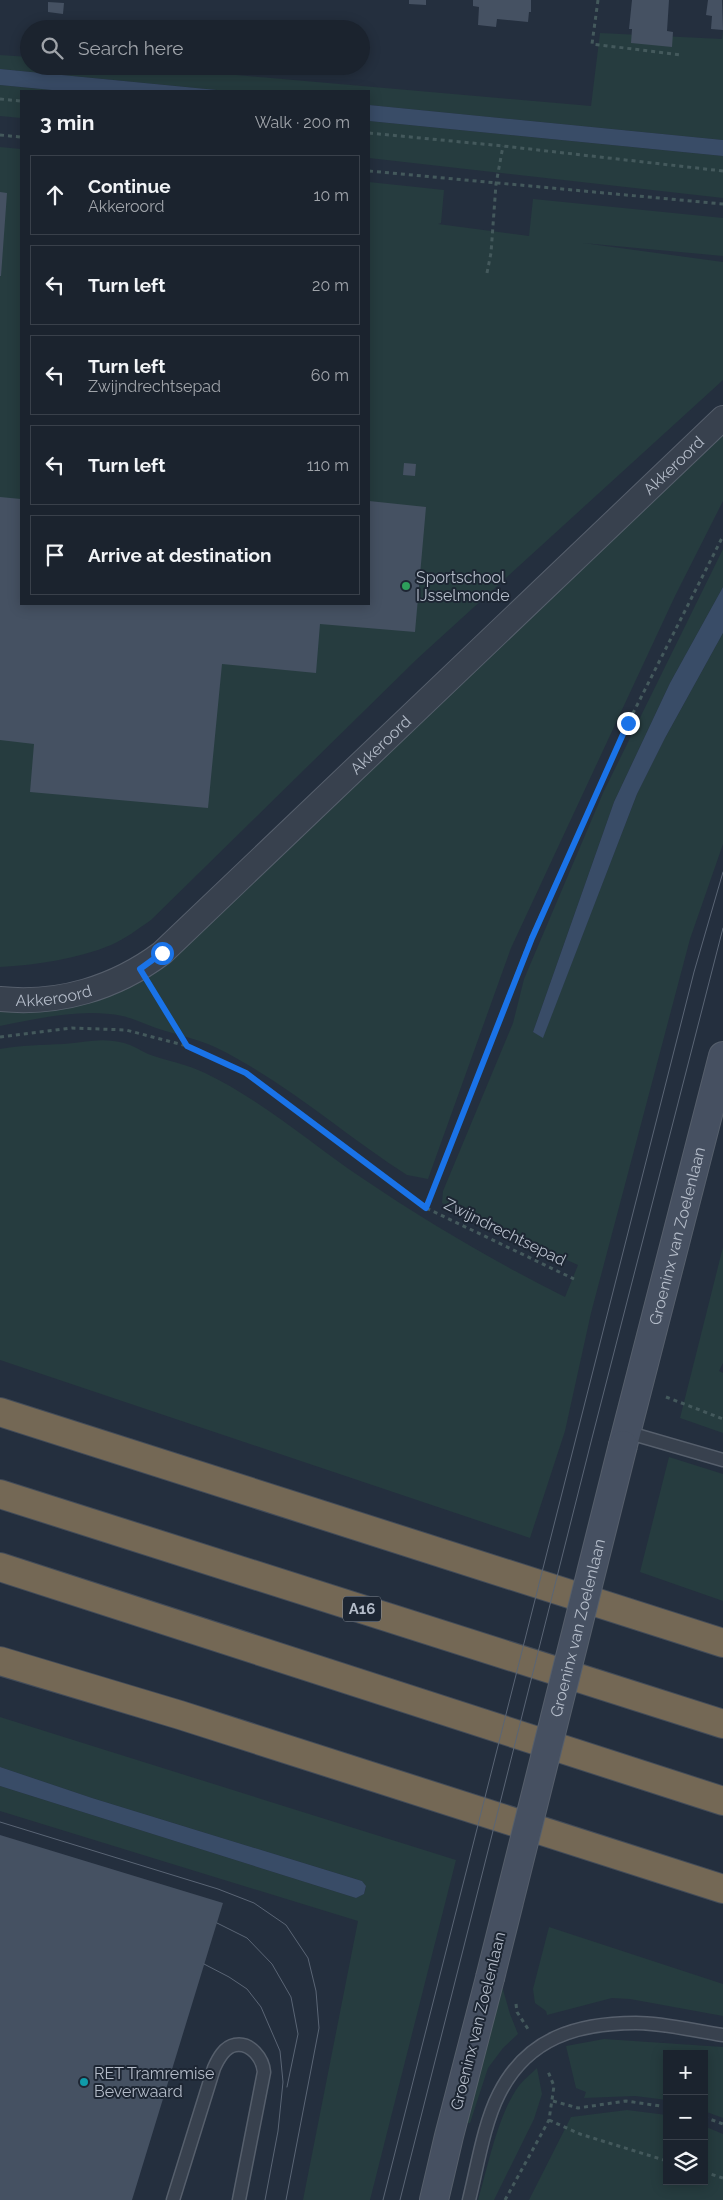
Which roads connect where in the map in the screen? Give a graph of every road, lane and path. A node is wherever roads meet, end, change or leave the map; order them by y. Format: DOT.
graph roads {
  1 [pos="598,0"];
  2 [pos="682,55"];
  3 [pos="0,99"];
  4 [pos="20,101"];
  5 [pos="370,133"];
  6 [pos="0,135"];
  7 [pos="20,137"];
  8 [pos="503,146"];
  9 [pos="370,171"];
  10 [pos="723,171"];
  11 [pos="496,184"];
  12 [pos="723,204"];
  13 [pos="487,273"];
  14 [pos="723,418"];
  15 [pos="723,536"];
  16 [pos="140,969"];
  17 [pos="0,999"];
  18 [pos="0,1037"];
  19 [pos="187,1046"];
  20 [pos="723,1056"];
  21 [pos="426,1208"];
  22 [pos="574,1279"];
  23 [pos="665,1396"];
  24 [pos="0,1412"];
  25 [pos="723,1419"];
  26 [pos="625,1439"];
  27 [pos="723,1460"];
  28 [pos="0,1494"];
  29 [pos="0,1567"];
  30 [pos="723,1643"];
  31 [pos="0,1662"];
  32 [pos="723,1724"];
  33 [pos="723,1801"];
  34 [pos="723,1888"];
  35 [pos="723,2035"];
  36 [pos="663,2106"];
  37 [pos="708,2118"];
  38 [pos="549,2120"];
  39 [pos="723,2124"];
  40 [pos="663,2160"];
  41 [pos="708,2173"];
  42 [pos="723,2178"];
  43 [pos="173,2200"];
  44 [pos="239,2200"];
  45 [pos="434,2200"];
  46 [pos="469,2200"];
  47 [pos="505,2200"];
  1 -- 2 [label="path"];
  3 -- 4 [label="path"];
  5 -- 8 [label="path"];
  6 -- 7 [label="path"];
  8 -- 10 [label="path"];
  8 -- 11 [label="path"];
  9 -- 11 [label="path"];
  11 -- 12 [label="path"];
  11 -- 13 [label="path"];
  14 -- 16 [label="street, Akkeroord"];
  15 -- 21 [label="path"];
  16 -- 17 [label="street, Akkeroord"];
  16 -- 19 [label="path"];
  18 -- 19 [label="path, Zwijndrechtsepad"];
  19 -- 21 [label="path, Zwijndrechtsepad"];
  20 -- 26 [label="main road, Groeninx van Zoelenlaan"];
  21 -- 22 [label="path, Zwijndrechtsepad"];
  23 -- 25 [label="path"];
  24 -- 30 [label="highway"];
  26 -- 27 [label="lane"];
  26 -- 45 [label="main road, Groeninx van Zoelenlaan, bridge"];
  28 -- 32 [label="highway, A16"];
  29 -- 33 [label="highway"];
  31 -- 34 [label="highway"];
  35 -- 46 [label="lane"];
  36 -- 38 [label="path"];
  37 -- 39 [label="path"];
  38 -- 40 [label="path"];
  38 -- 47 [label="path"];
  41 -- 42 [label="path"];
  43 -- 44 [label="lane"];
}
